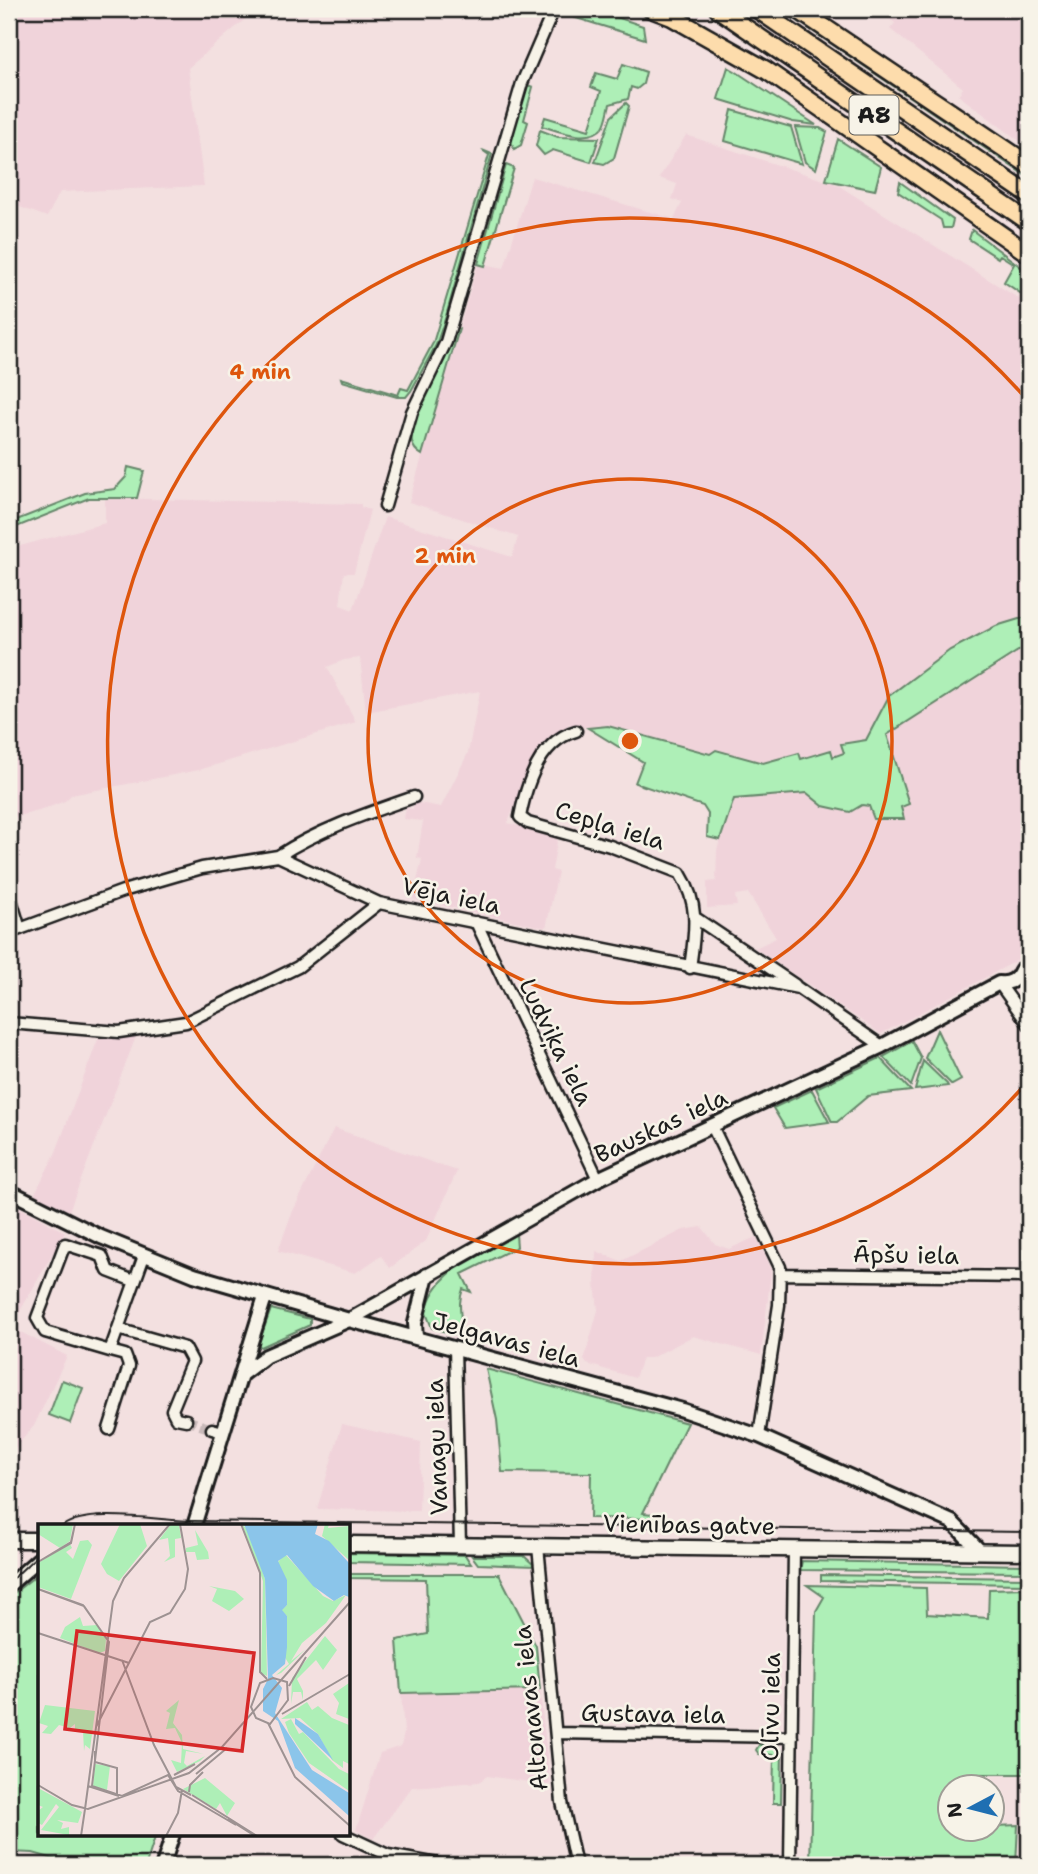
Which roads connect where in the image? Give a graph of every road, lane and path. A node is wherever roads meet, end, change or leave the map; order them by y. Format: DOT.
graph roads {
  1 [pos="651,9"];
  2 [pos="718,9"];
  3 [pos="757,9"];
  4 [pos="797,9"];
  5 [pos="553,10"];
  6 [pos="670,13"];
  7 [pos="1029,165"];
  8 [pos="1029,195"];
  9 [pos="1029,222"];
  10 [pos="1029,254"];
  11 [pos="385,506"];
  12 [pos="576,731"];
  13 [pos="414,797"];
  14 [pos="278,856"];
  15 [pos="9,893"];
  16 [pos="379,902"];
  17 [pos="697,919"];
  18 [pos="475,922"];
  19 [pos="20,929"];
  20 [pos="9,933"];
  21 [pos="690,968"];
  22 [pos="1025,968"];
  23 [pos="999,983"];
  24 [pos="798,988"];
  25 [pos="9,1023"];
  26 [pos="1029,1025"];
  27 [pos="882,1046"];
  28 [pos="712,1126"];
  29 [pos="598,1179"];
  30 [pos="9,1191"];
  31 [pos="144,1256"];
  32 [pos="781,1274"];
  33 [pos="427,1275"];
  34 [pos="1029,1278"];
  35 [pos="134,1281"];
  36 [pos="265,1297"];
  37 [pos="349,1321"];
  38 [pos="118,1329"];
  39 [pos="416,1338"];
  40 [pos="455,1348"];
  41 [pos="110,1350"];
  42 [pos="242,1374"];
  43 [pos="186,1420"];
  44 [pos="109,1429"];
  45 [pos="759,1436"];
  46 [pos="194,1524"];
  47 [pos="9,1540"];
  48 [pos="38,1540"];
  49 [pos="350,1544"];
  50 [pos="460,1545"];
  51 [pos="538,1546"];
  52 [pos="794,1549"];
  53 [pos="980,1551"];
  54 [pos="1029,1552"];
  55 [pos="38,1560"];
  56 [pos="9,1585"];
  57 [pos="556,1733"];
  58 [pos="792,1737"];
  59 [pos="172,1836"];
  60 [pos="346,1836"];
  61 [pos="163,1865"];
  62 [pos="443,1865"];
  63 [pos="576,1865"];
  64 [pos="790,1865"];
  1 -- 6 [label="highway"];
  2 -- 9 [label="highway, A8"];
  3 -- 8 [label="highway, A8"];
  4 -- 7 [label="highway"];
  5 -- 11 [label="street"];
  6 -- 10 [label="highway"];
  12 -- 17 [label="street, Cepļa iela"];
  13 -- 14 [label="street"];
  14 -- 16 [label="street, Vēja iela"];
  14 -- 19 [label="street"];
  15 -- 19 [label="street"];
  16 -- 18 [label="street, Vēja iela"];
  16 -- 25 [label="street"];
  17 -- 21 [label="street, Cepļa iela"];
  17 -- 24 [label="street"];
  18 -- 21 [label="street, Vēja iela"];
  18 -- 29 [label="street, Ludviķa iela"];
  19 -- 20 [label="street"];
  21 -- 24 [label="street, Vēja iela"];
  22 -- 23 [label="street, Bauskas iela"];
  23 -- 26 [label="street"];
  23 -- 27 [label="street, Bauskas iela"];
  24 -- 27 [label="street, Vēja iela"];
  27 -- 28 [label="street, Bauskas iela"];
  28 -- 29 [label="street, Bauskas iela"];
  28 -- 32 [label="street"];
  29 -- 33 [label="street, Bauskas iela"];
  30 -- 31 [label="street, Jelgavas iela"];
  31 -- 35 [label="street"];
  31 -- 36 [label="street, Jelgavas iela"];
  32 -- 34 [label="street, Āpšu iela"];
  32 -- 45 [label="street"];
  33 -- 37 [label="street, Bauskas iela"];
  33 -- 39 [label="street"];
  35 -- 38 [label="street"];
  35 -- 41 [label="street"];
  36 -- 37 [label="street, Jelgavas iela"];
  36 -- 42 [label="street"];
  37 -- 39 [label="street, Jelgavas iela"];
  37 -- 42 [label="street, Bauskas iela"];
  38 -- 41 [label="street"];
  38 -- 43 [label="street"];
  39 -- 40 [label="street, Jelgavas iela"];
  40 -- 45 [label="street, Jelgavas iela"];
  40 -- 50 [label="street, Vanagu iela"];
  41 -- 44 [label="street"];
  42 -- 46 [label="street"];
  45 -- 53 [label="street, Jelgavas iela"];
  47 -- 48 [label="main road"];
  49 -- 50 [label="main road, Vienības gatve"];
  50 -- 51 [label="main road, Vienības gatve"];
  51 -- 52 [label="main road, Vienības gatve"];
  51 -- 57 [label="street, Altonavas iela"];
  52 -- 53 [label="main road, Vienības gatve"];
  52 -- 58 [label="street, Olīvu iela"];
  53 -- 54 [label="main road, Vienības gatve"];
  55 -- 56 [label="street"];
  57 -- 58 [label="street, Gustava iela"];
  57 -- 63 [label="street, Altonavas iela"];
  58 -- 64 [label="street, Olīvu iela"];
  59 -- 61 [label="street"];
  60 -- 62 [label="street"];
}
